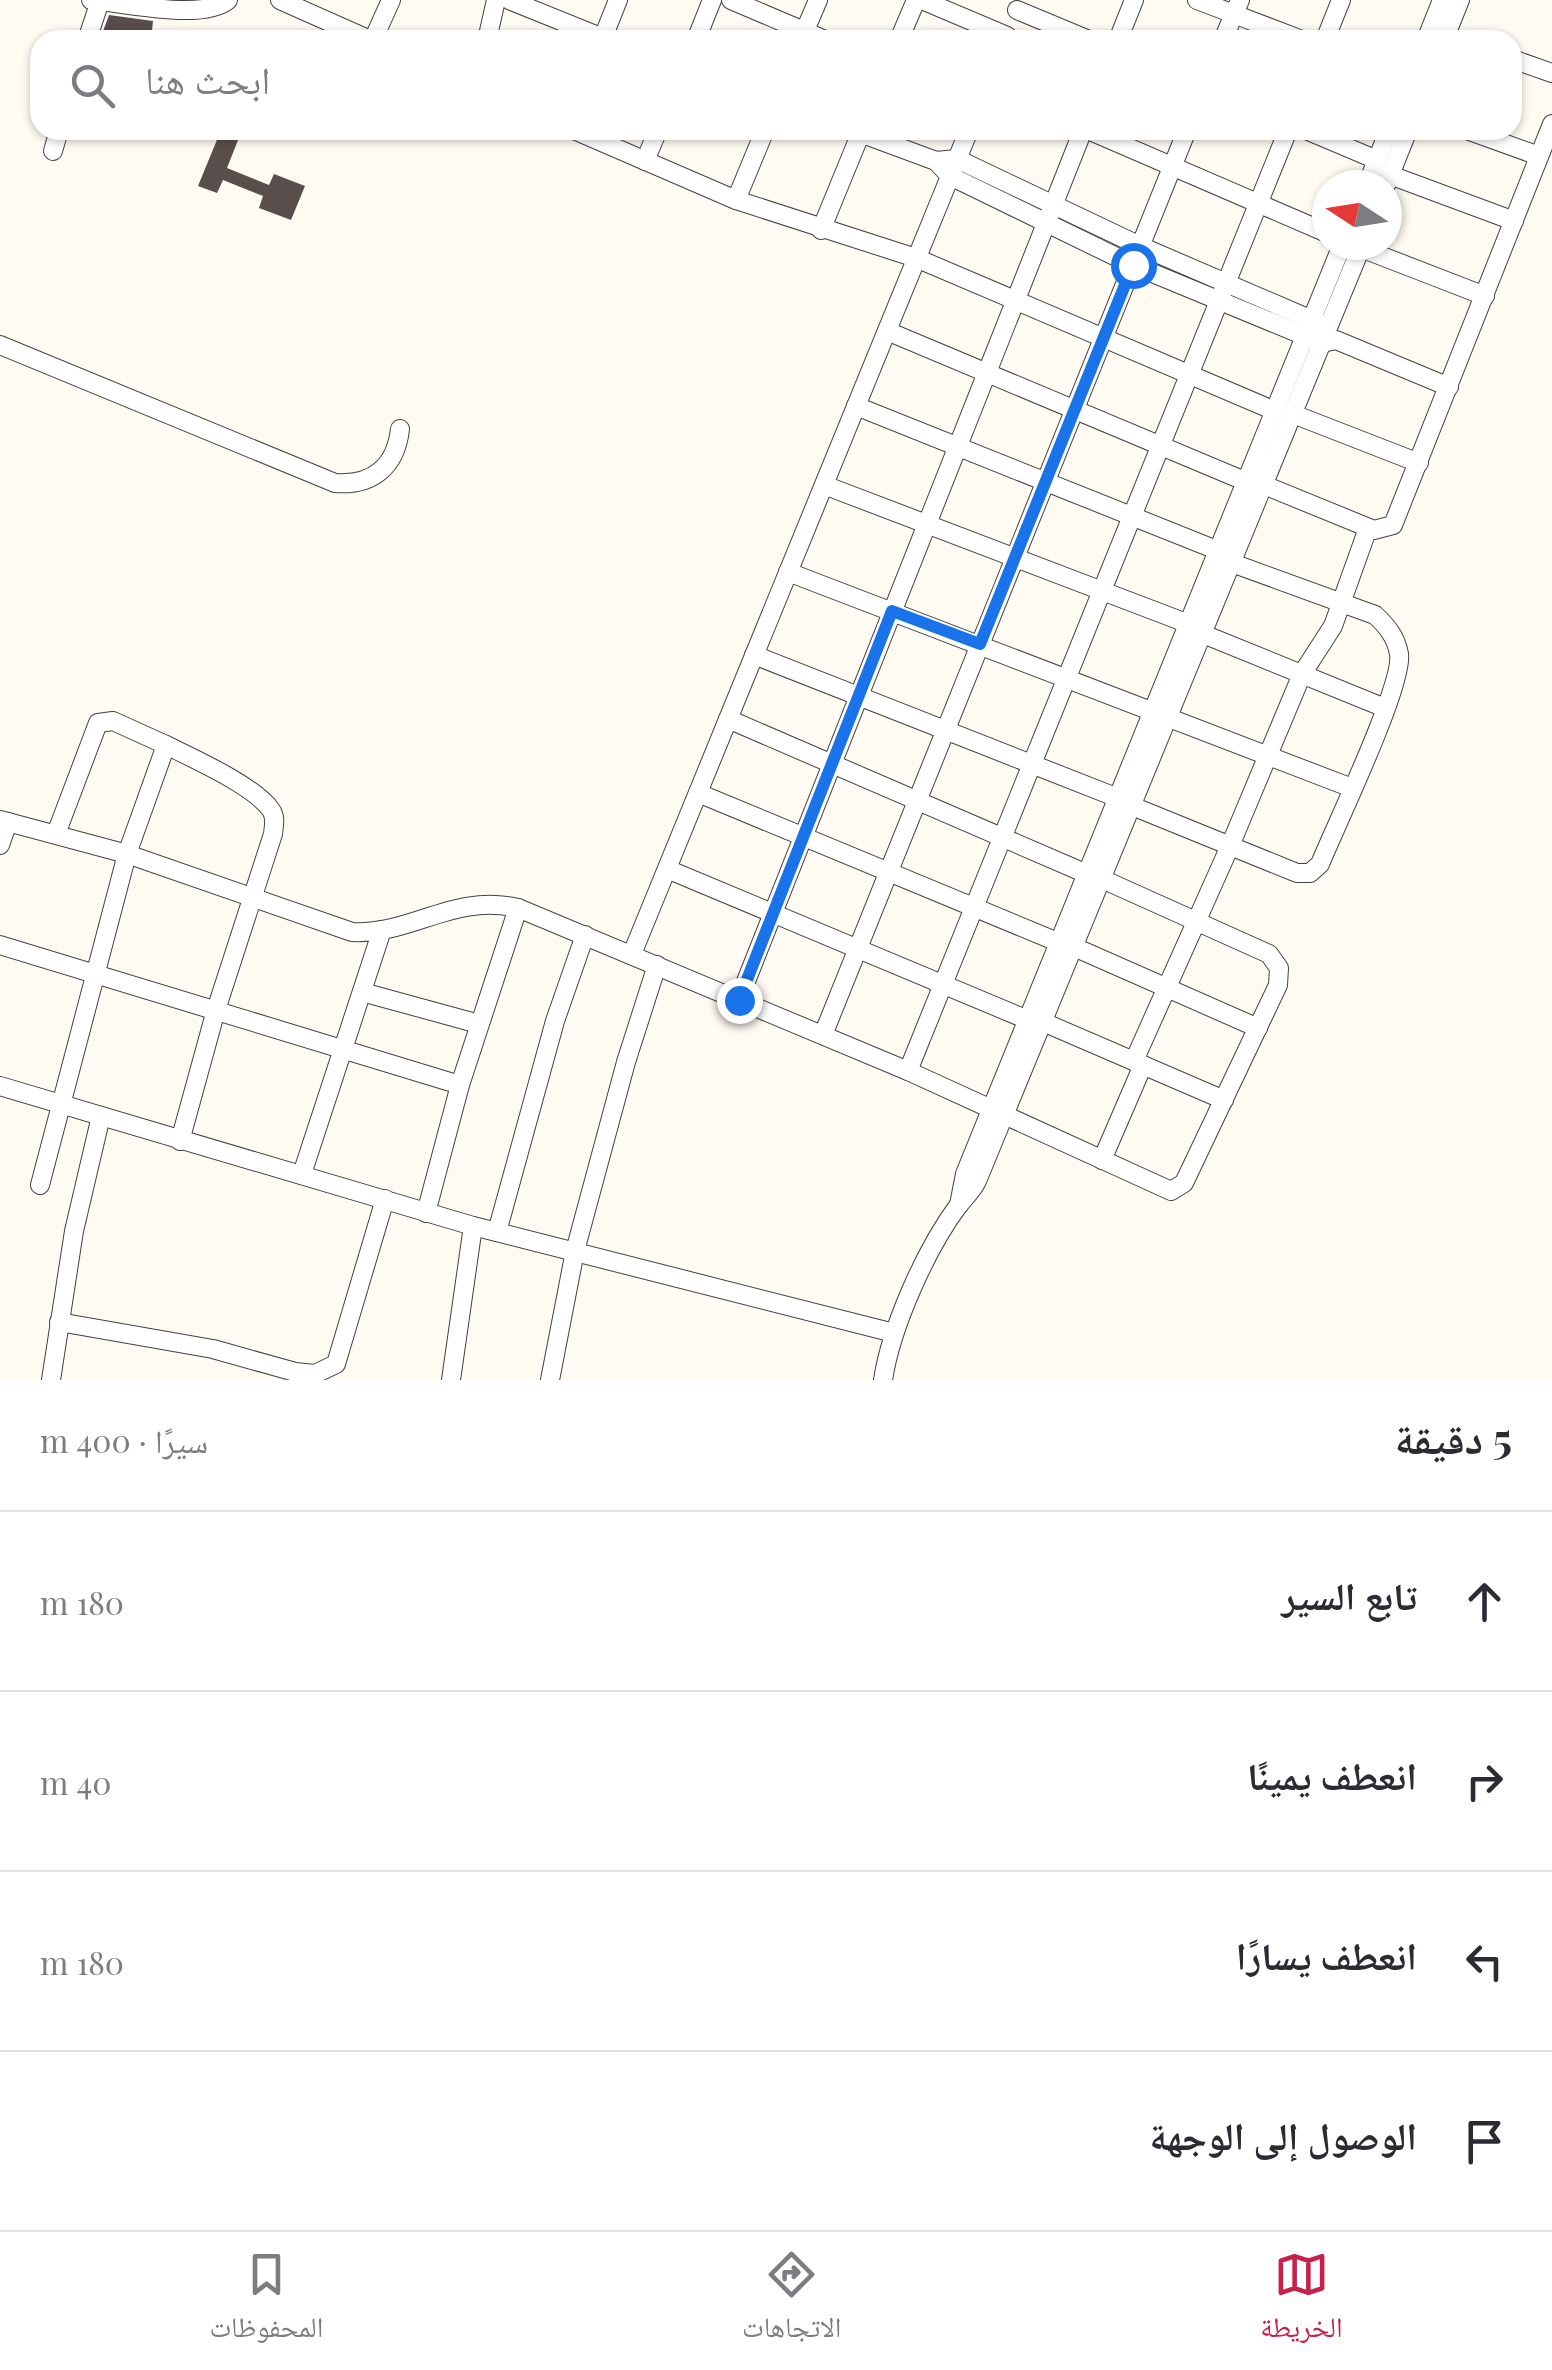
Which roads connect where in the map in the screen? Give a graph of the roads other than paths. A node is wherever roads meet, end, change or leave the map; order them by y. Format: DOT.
graph roads {
  1 [pos="91,0"];
  2 [pos="228,0"];
  3 [pos="280,0"];
  4 [pos="390,0"];
  5 [pos="496,0"];
  6 [pos="509,0"];
  7 [pos="618,0"];
  8 [pos="712,0"];
  9 [pos="731,0"];
  10 [pos="818,0"];
  11 [pos="919,0"];
  12 [pos="1134,0"];
  13 [pos="1197,0"];
  14 [pos="1341,0"];
  15 [pos="1460,0"];
  16 [pos="100,1"];
  17 [pos="1434,2"];
  18 [pos="1020,5"];
  19 [pos="1237,7"];
  20 [pos="90,30"];
  21 [pos="349,30"];
  22 [pos="376,30"];
  23 [pos="490,30"];
  24 [pos="582,30"];
  25 [pos="607,30"];
  26 [pos="700,30"];
  27 [pos="791,30"];
  28 [pos="806,30"];
  29 [pos="904,30"];
  30 [pos="988,30"];
  31 [pos="1009,30"];
  32 [pos="1069,30"];
  33 [pos="1122,30"];
  34 [pos="1282,30"];
  35 [pos="1328,30"];
  36 [pos="1428,30"];
  37 [pos="1452,30"];
  38 [pos="1522,62"];
  39 [pos="1552,73"];
  40 [pos="1552,124"];
  41 [pos="56,140"];
  42 [pos="597,140"];
  43 [pos="654,140"];
  44 [pos="761,140"];
  45 [pos="855,140"];
  46 [pos="881,140"];
  47 [pos="965,140"];
  48 [pos="1081,140"];
  49 [pos="1109,140"];
  50 [pos="1183,140"];
  51 [pos="1284,140"];
  52 [pos="1330,140"];
  53 [pos="1385,140"];
  54 [pos="1404,140"];
  55 [pos="1495,140"];
  56 [pos="53,151"];
  57 [pos="1539,156"];
  58 [pos="1377,160"];
  59 [pos="645,161"];
  60 [pos="1172,166"];
  61 [pos="953,168"];
  62 [pos="1373,170"];
  63 [pos="1392,170"];
  64 [pos="1402,185"];
  65 [pos="736,200"];
  66 [pos="1258,204"];
  67 [pos="1053,206"];
  68 [pos="1514,222"];
  69 [pos="1046,224"];
  70 [pos="1312,227"];
  71 [pos="822,230"];
  72 [pos="1140,246"];
  73 [pos="916,258"];
  74 [pos="1350,260"];
  75 [pos="1391,260"];
  76 [pos="1133,265"];
  77 [pos="1226,284"];
  78 [pos="1484,296"];
  79 [pos="1015,300"];
  80 [pos="1219,302"];
  81 [pos="886,331"];
  82 [pos="1321,333"];
  83 [pos="1104,338"];
  84 [pos="0,345"];
  85 [pos="986,373"];
  86 [pos="1189,374"];
  87 [pos="1448,388"];
  88 [pos="856,406"];
  89 [pos="1074,410"];
  90 [pos="1284,412"];
  91 [pos="400,429"];
  92 [pos="1160,446"];
  93 [pos="958,447"];
  94 [pos="1419,463"];
  95 [pos="1045,482"];
  96 [pos="1255,483"];
  97 [pos="824,485"];
  98 [pos="1132,516"];
  99 [pos="927,524"];
  100 [pos="1368,528"];
  101 [pos="1225,557"];
  102 [pos="1015,558"];
  103 [pos="788,572"];
  104 [pos="1102,591"];
  105 [pos="1342,602"];
  106 [pos="892,611"];
  107 [pos="1196,629"];
  108 [pos="980,644"];
  109 [pos="754,656"];
  110 [pos="1302,674"];
  111 [pos="1067,678"];
  112 [pos="859,696"];
  113 [pos="1385,708"];
  114 [pos="1162,713"];
  115 [pos="728,719"];
  116 [pos="945,730"];
  117 [pos="166,745"];
  118 [pos="1268,755"];
  119 [pos="832,764"];
  120 [pos="1032,764"];
  121 [pos="1352,788"];
  122 [pos="698,793"];
  123 [pos="917,801"];
  124 [pos="1125,802"];
  125 [pos="4,821"];
  126 [pos="56,834"];
  127 [pos="803,837"];
  128 [pos="1002,838"];
  129 [pos="0,845"];
  130 [pos="1230,846"];
  131 [pos="126,854"];
  132 [pos="667,869"];
  133 [pos="888,872"];
  134 [pos="1095,877"];
  135 [pos="252,900"];
  136 [pos="974,907"];
  137 [pos="518,908"];
  138 [pos="773,914"];
  139 [pos="1196,921"];
  140 [pos="382,930"];
  141 [pos="586,934"];
  142 [pos="1067,945"];
  143 [pos="0,946"];
  144 [pos="857,949"];
  145 [pos="632,954"];
  146 [pos="657,965"];
  147 [pos="95,972"];
  148 [pos="943,985"];
  149 [pos="1167,988"];
  150 [pos="362,992"];
  151 [pos="739,1000"];
  152 [pos="216,1010"];
  153 [pos="1036,1021"];
  154 [pos="479,1024"];
  155 [pos="1258,1028"];
  156 [pos="823,1035"];
  157 [pos="341,1050"];
  158 [pos="1139,1063"];
  159 [pos="908,1071"];
  160 [pos="460,1085"];
  161 [pos="0,1086"];
  162 [pos="1224,1100"];
  163 [pos="62,1105"];
  164 [pos="999,1112"];
  165 [pos="102,1116"];
  166 [pos="180,1141"];
  167 [pos="1102,1160"];
  168 [pos="302,1174"];
  169 [pos="40,1185"];
  170 [pos="385,1199"];
  171 [pos="426,1213"];
  172 [pos="473,1226"];
  173 [pos="496,1232"];
  174 [pos="575,1251"];
  175 [pos="59,1322"];
  176 [pos="894,1334"];
  177 [pos="51,1380"];
  178 [pos="451,1380"];
  179 [pos="550,1380"];
  180 [pos="883,1380"];
  1 -- 16 [label="street"];
  2 -- 16 [label="street"];
  3 -- 21 [label="street"];
  4 -- 22 [label="street"];
  5 -- 23 [label="street"];
  6 -- 24 [label="street"];
  7 -- 25 [label="street"];
  8 -- 26 [label="street"];
  9 -- 27 [label="street"];
  10 -- 28 [label="street"];
  11 -- 29 [label="street"];
  11 -- 30 [label="street"];
  12 -- 33 [label="street"];
  13 -- 19 [label="street"];
  14 -- 35 [label="street"];
  15 -- 37 [label="street"];
  16 -- 20 [label="street"];
  17 -- 36 [label="street"];
  18 -- 31 [label="street"];
  18 -- 32 [label="street"];
  19 -- 34 [label="street"];
  38 -- 39 [label="street"];
  40 -- 57 [label="street"];
  41 -- 56 [label="street"];
  42 -- 59 [label="street"];
  43 -- 59 [label="street"];
  44 -- 65 [label="street"];
  45 -- 71 [label="street"];
  46 -- 61 [label="street"];
  47 -- 61 [label="street"];
  48 -- 67 [label="street"];
  49 -- 60 [label="street"];
  50 -- 60 [label="street"];
  51 -- 66 [label="street"];
  52 -- 58 [label="street"];
  53 -- 58 [label="street"];
  54 -- 63 [label="street"];
  55 -- 57 [label="street"];
  57 -- 68 [label="street"];
  58 -- 62 [label="street"];
  59 -- 65 [label="street"];
  60 -- 66 [label="street"];
  60 -- 72 [label="street"];
  61 -- 67 [label="street"];
  61 -- 69 [label="street"];
  61 -- 73 [label="street"];
  64 -- 68 [label="street"];
  65 -- 71 [label="street"];
  66 -- 70 [label="street"];
  66 -- 77 [label="street"];
  67 -- 69 [label="street"];
  67 -- 72 [label="street"];
  68 -- 78 [label="street"];
  69 -- 76 [label="street"];
  69 -- 79 [label="street"];
  71 -- 73 [label="street"];
  72 -- 76 [label="street"];
  72 -- 77 [label="street"];
  73 -- 79 [label="street"];
  73 -- 81 [label="street"];
  74 -- 82 [label="street"];
  75 -- 78 [label="street"];
  76 -- 80 [label="street"];
  76 -- 83 [label="street"];
  77 -- 80 [label="street"];
  77 -- 82 [label="street"];
  78 -- 87 [label="street"];
  79 -- 83 [label="street"];
  79 -- 85 [label="street"];
  80 -- 82 [label="street"];
  80 -- 86 [label="street"];
  81 -- 85 [label="street"];
  81 -- 88 [label="street"];
  82 -- 87 [label="street"];
  82 -- 90 [label="street"];
  83 -- 86 [label="street"];
  83 -- 89 [label="street"];
  84 -- 91 [label="street"];
  85 -- 89 [label="street"];
  85 -- 93 [label="street"];
  86 -- 90 [label="street"];
  86 -- 92 [label="street"];
  87 -- 94 [label="street"];
  88 -- 93 [label="street"];
  88 -- 97 [label="street"];
  89 -- 92 [label="street"];
  89 -- 95 [label="street"];
  90 -- 94 [label="street"];
  90 -- 96 [label="street"];
  92 -- 96 [label="street"];
  92 -- 98 [label="street"];
  93 -- 95 [label="street"];
  93 -- 99 [label="street"];
  94 -- 100 [label="street"];
  95 -- 98 [label="street"];
  95 -- 102 [label="street"];
  96 -- 100 [label="street"];
  96 -- 101 [label="street"];
  97 -- 99 [label="street"];
  97 -- 103 [label="street"];
  98 -- 101 [label="street"];
  98 -- 104 [label="street"];
  99 -- 102 [label="street"];
  99 -- 106 [label="street"];
  100 -- 105 [label="street"];
  101 -- 105 [label="street"];
  101 -- 107 [label="street"];
  102 -- 104 [label="street"];
  102 -- 108 [label="street"];
  103 -- 106 [label="street"];
  103 -- 109 [label="street"];
  104 -- 107 [label="street"];
  104 -- 111 [label="street"];
  105 -- 110 [label="street"];
  105 -- 113 [label="street"];
  106 -- 108 [label="street"];
  106 -- 112 [label="street"];
  107 -- 110 [label="street"];
  107 -- 114 [label="street"];
  108 -- 111 [label="street"];
  108 -- 116 [label="street"];
  109 -- 112 [label="street"];
  109 -- 115 [label="street"];
  110 -- 113 [label="street"];
  110 -- 118 [label="street"];
  111 -- 114 [label="street"];
  111 -- 120 [label="street"];
  112 -- 116 [label="street"];
  112 -- 119 [label="street"];
  113 -- 121 [label="street"];
  114 -- 118 [label="street"];
  114 -- 124 [label="street"];
  115 -- 119 [label="street"];
  115 -- 122 [label="street"];
  116 -- 120 [label="street"];
  116 -- 123 [label="street"];
  117 -- 126 [label="street"];
  117 -- 131 [label="street"];
  117 -- 135 [label="street"];
  118 -- 121 [label="street"];
  118 -- 130 [label="street"];
  119 -- 123 [label="street"];
  119 -- 127 [label="street"];
  120 -- 124 [label="street"];
  120 -- 128 [label="street"];
  121 -- 130 [label="street"];
  122 -- 127 [label="street"];
  122 -- 132 [label="street"];
  123 -- 128 [label="street"];
  123 -- 133 [label="street"];
  124 -- 130 [label="street"];
  124 -- 134 [label="street"];
  125 -- 126 [label="street"];
  125 -- 129 [label="street"];
  126 -- 131 [label="street"];
  127 -- 133 [label="street"];
  127 -- 138 [label="street"];
  128 -- 134 [label="street"];
  128 -- 136 [label="street"];
  130 -- 139 [label="street"];
  131 -- 135 [label="street"];
  131 -- 147 [label="street"];
  132 -- 138 [label="street"];
  132 -- 145 [label="street"];
  133 -- 136 [label="street"];
  133 -- 144 [label="street"];
  134 -- 139 [label="street"];
  134 -- 142 [label="street"];
  135 -- 140 [label="street"];
  135 -- 152 [label="street"];
  136 -- 142 [label="street"];
  136 -- 148 [label="street"];
  137 -- 140 [label="street"];
  137 -- 141 [label="street"];
  137 -- 154 [label="street"];
  138 -- 144 [label="street"];
  138 -- 151 [label="street"];
  139 -- 149 [label="street"];
  139 -- 155 [label="street"];
  140 -- 150 [label="street"];
  141 -- 145 [label="street"];
  141 -- 173 [label="street"];
  142 -- 149 [label="street"];
  142 -- 153 [label="street"];
  143 -- 147 [label="street"];
  144 -- 148 [label="street"];
  144 -- 156 [label="street"];
  145 -- 146 [label="street"];
  146 -- 151 [label="street"];
  146 -- 174 [label="street"];
  147 -- 152 [label="street"];
  147 -- 163 [label="street"];
  148 -- 153 [label="street"];
  148 -- 159 [label="street"];
  149 -- 155 [label="street"];
  149 -- 158 [label="street"];
  150 -- 154 [label="street"];
  150 -- 157 [label="street"];
  151 -- 156 [label="street"];
  152 -- 157 [label="street"];
  152 -- 166 [label="street"];
  153 -- 158 [label="street"];
  153 -- 164 [label="street"];
  154 -- 160 [label="street"];
  155 -- 162 [label="street"];
  156 -- 159 [label="street"];
  157 -- 160 [label="street"];
  157 -- 168 [label="street"];
  158 -- 162 [label="street"];
  158 -- 167 [label="street"];
  159 -- 164 [label="street"];
  160 -- 171 [label="street"];
  161 -- 163 [label="street"];
  162 -- 167 [label="street"];
  163 -- 165 [label="street"];
  163 -- 169 [label="street"];
  164 -- 167 [label="street"];
  164 -- 176 [label="street"];
  165 -- 166 [label="street"];
  165 -- 175 [label="street"];
  166 -- 168 [label="street"];
  168 -- 170 [label="street"];
  170 -- 171 [label="street"];
  170 -- 175 [label="street"];
  171 -- 172 [label="street"];
  172 -- 173 [label="street"];
  172 -- 178 [label="street"];
  173 -- 174 [label="street"];
  174 -- 176 [label="street"];
  174 -- 179 [label="street"];
  175 -- 177 [label="street"];
  176 -- 180 [label="street"];
}
